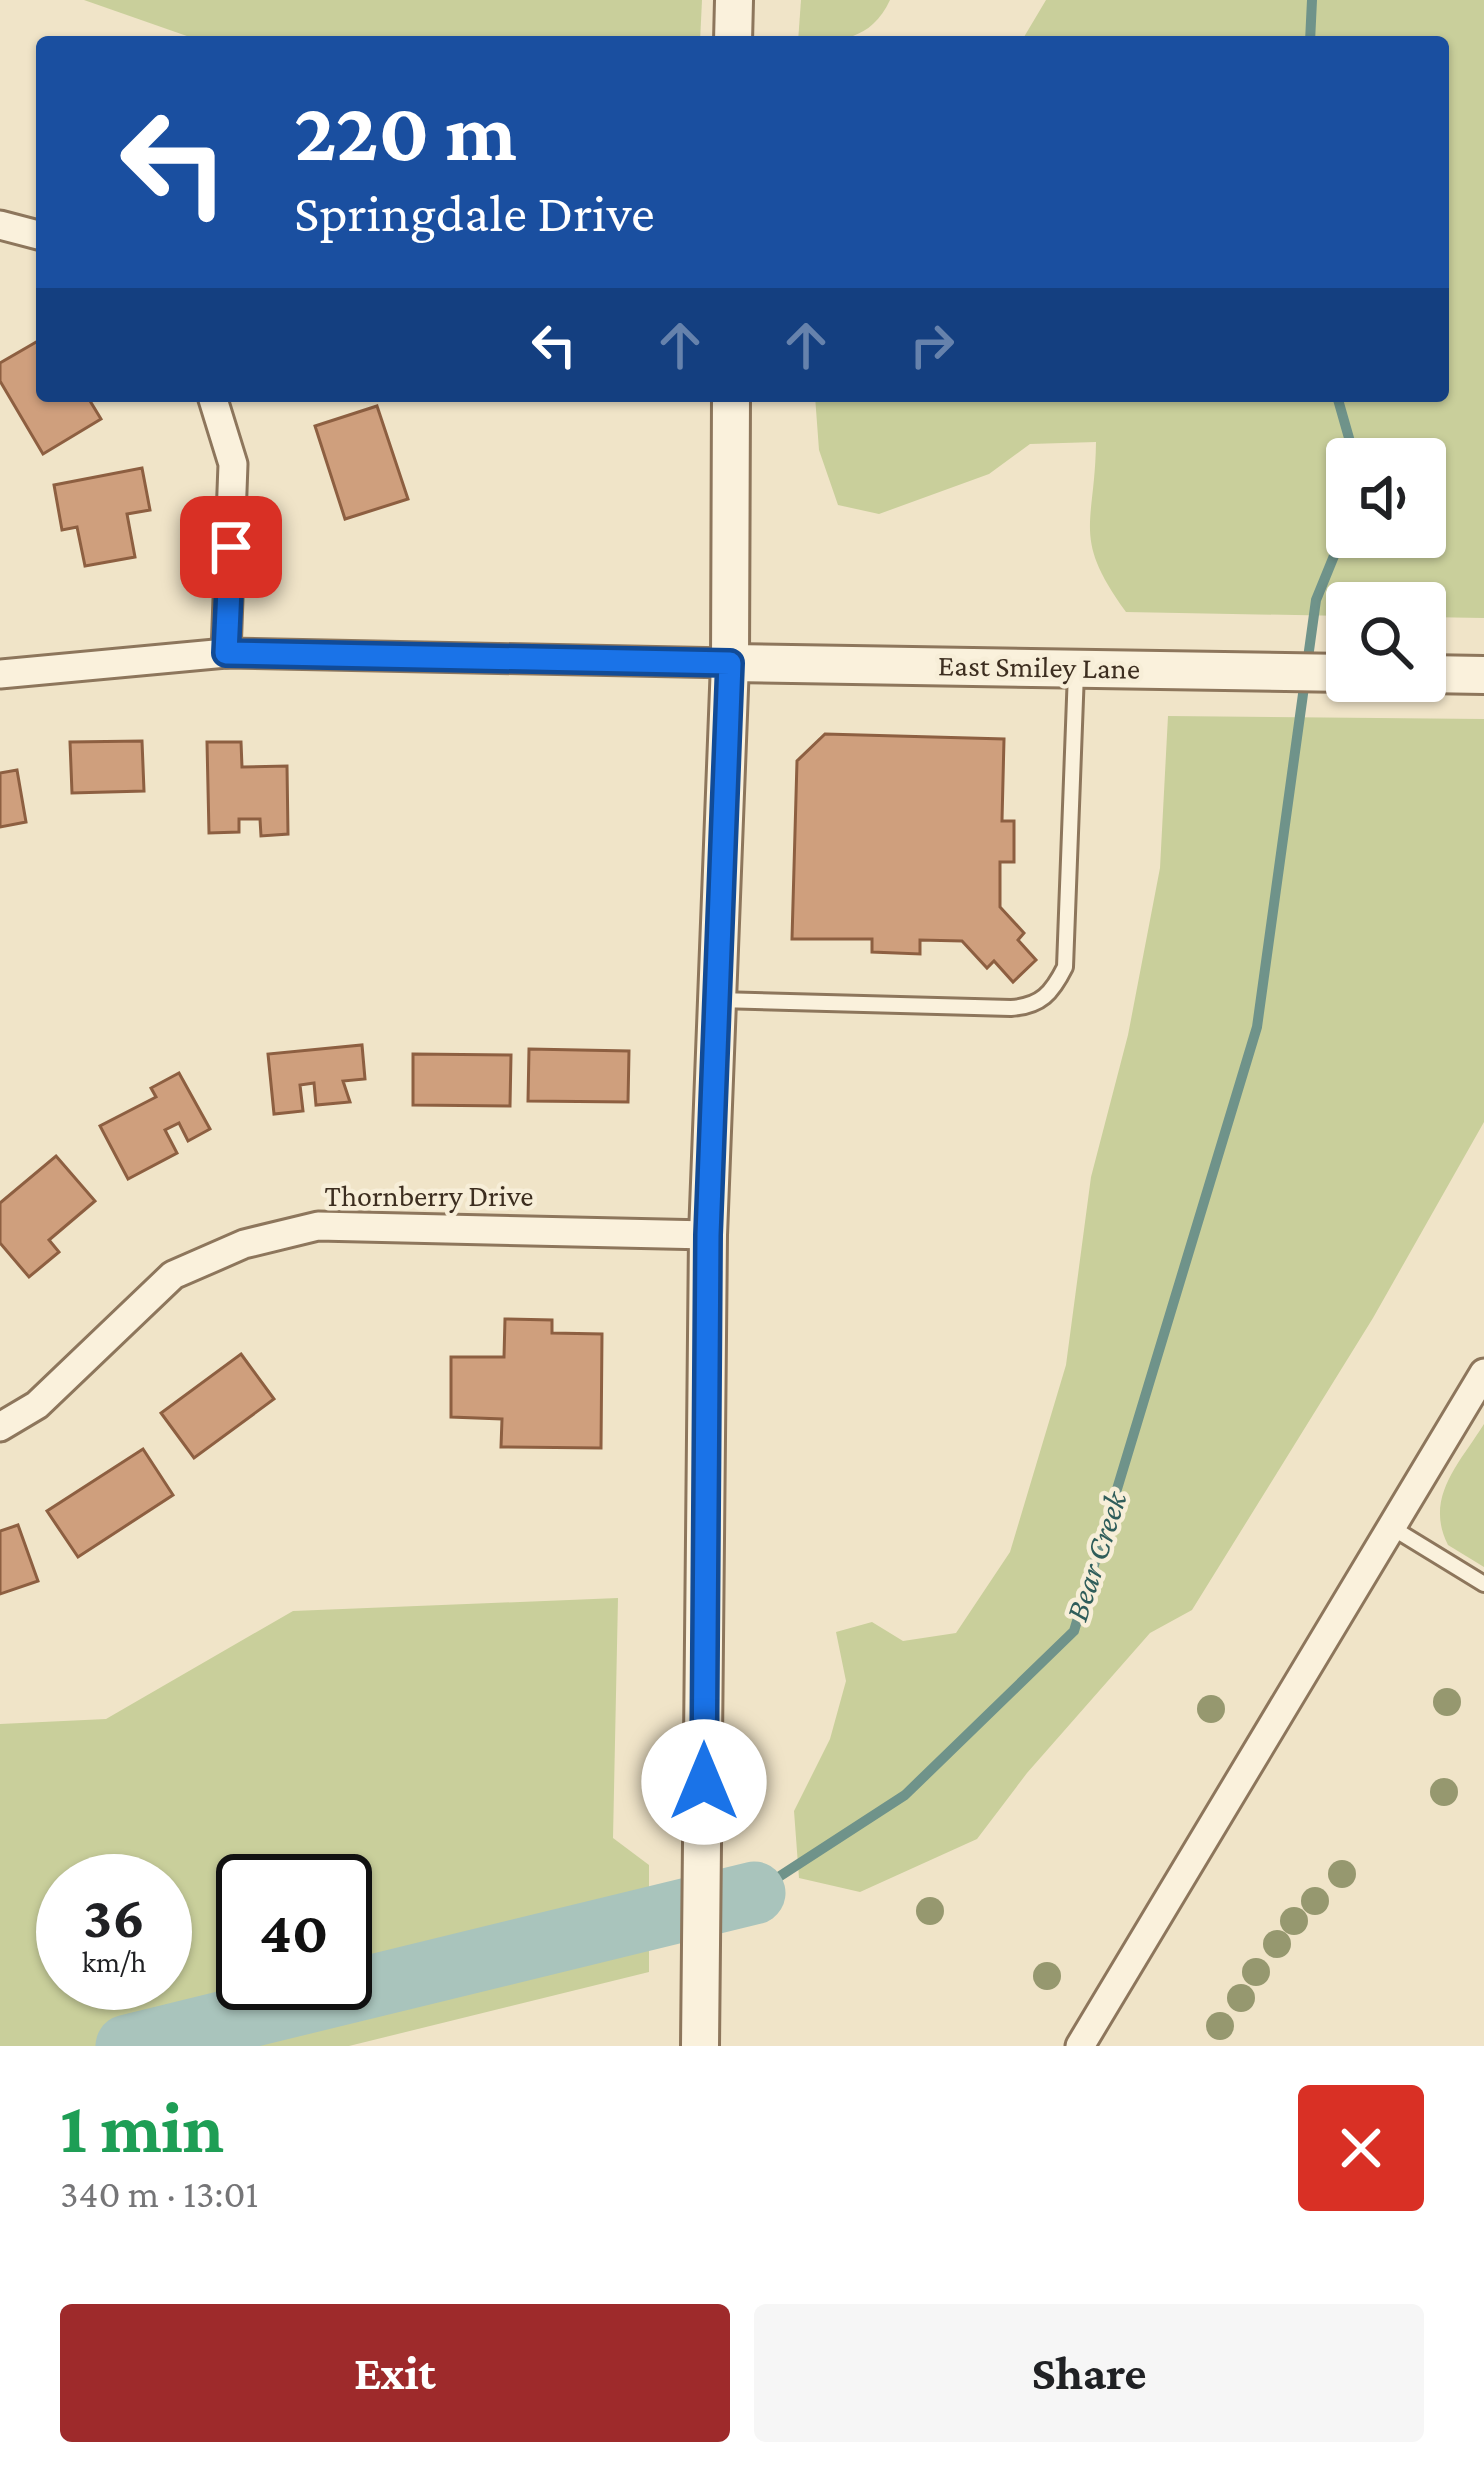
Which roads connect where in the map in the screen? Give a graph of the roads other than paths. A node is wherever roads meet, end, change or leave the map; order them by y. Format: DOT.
graph roads {
  1 [pos="734,0"];
  2 [pos="733,36"];
  3 [pos="0,225"];
  4 [pos="36,234"];
  5 [pos="214,402"];
  6 [pos="731,402"];
  7 [pos="226,653"];
  8 [pos="730,663"];
  9 [pos="1077,667"];
  10 [pos="1326,673"];
  11 [pos="0,674"];
  12 [pos="1446,674"];
  13 [pos="1484,675"];
  14 [pos="717,1000"];
  15 [pos="708,1235"];
  16 [pos="1484,1372"];
  17 [pos="0,1427"];
  18 [pos="1389,1526"];
  19 [pos="1484,1584"];
  20 [pos="700,2046"];
  21 [pos="1080,2046"];
  1 -- 2 [label="street"];
  3 -- 4 [label="street"];
  5 -- 7 [label="street"];
  6 -- 8 [label="street"];
  7 -- 8 [label="street"];
  7 -- 11 [label="street"];
  8 -- 9 [label="street, East Smiley Lane"];
  8 -- 14 [label="street"];
  9 -- 10 [label="street, East Smiley Lane"];
  9 -- 14 [label="lane"];
  12 -- 13 [label="street"];
  14 -- 15 [label="street"];
  15 -- 17 [label="street, Thornberry Drive"];
  15 -- 20 [label="street"];
  16 -- 18 [label="street"];
  18 -- 19 [label="lane"];
  18 -- 21 [label="street"];
}
